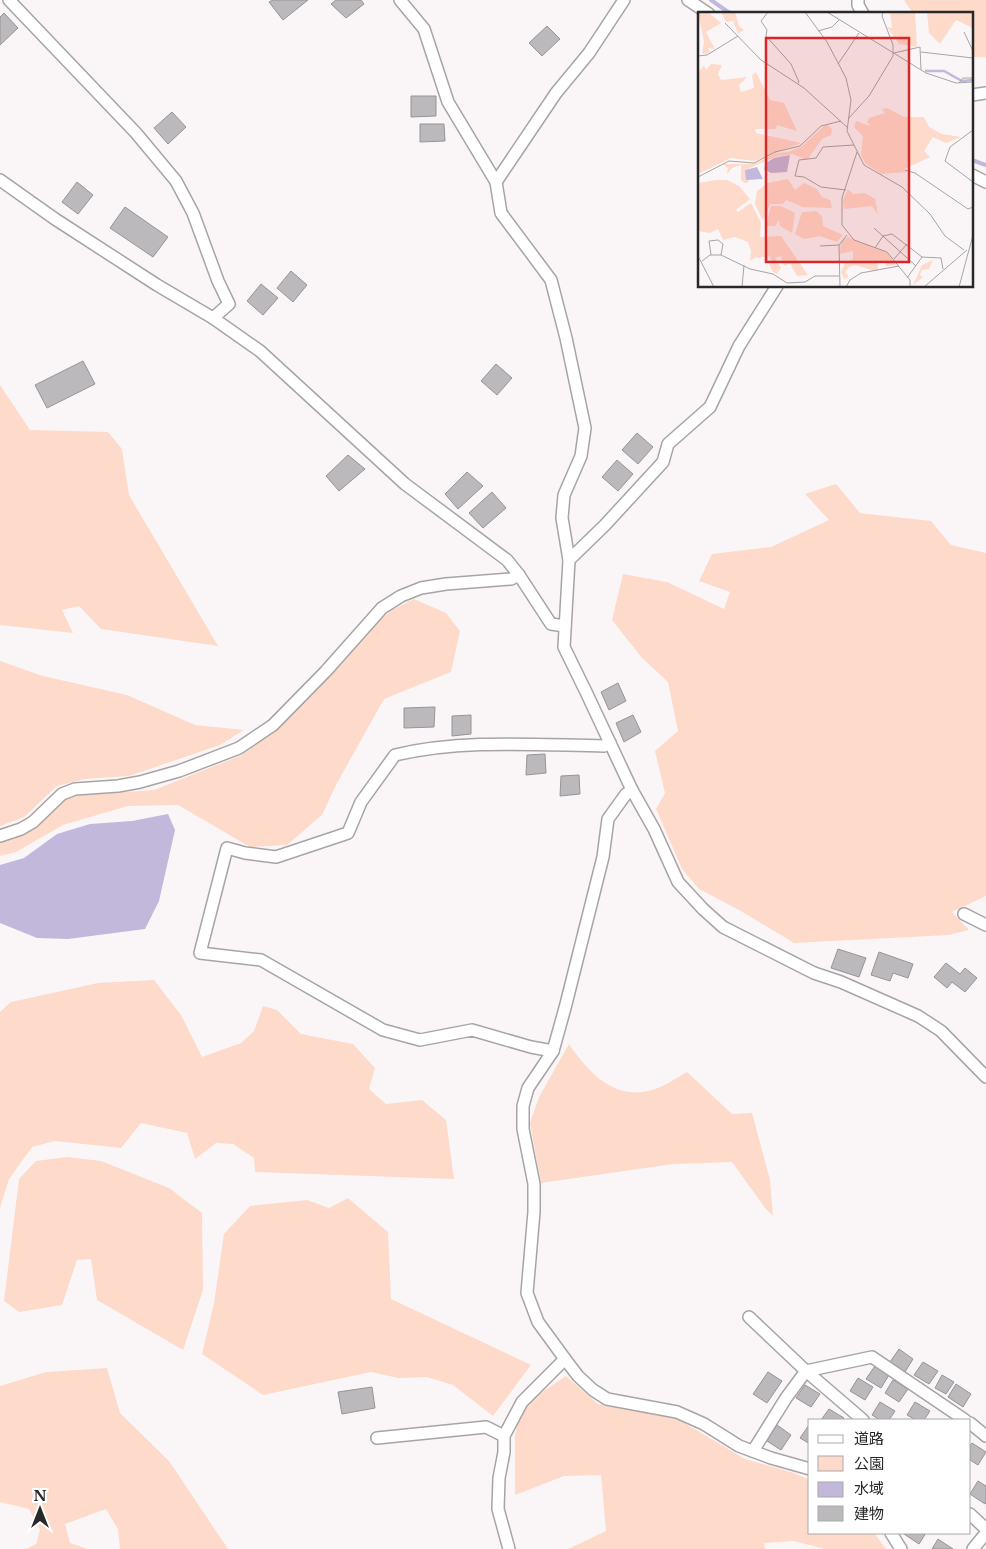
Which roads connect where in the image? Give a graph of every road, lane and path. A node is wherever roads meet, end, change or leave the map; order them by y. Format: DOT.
graph roads {
  1 [pos="8,0"];
  2 [pos="400,0"];
  3 [pos="624,0"];
  4 [pos="688,0"];
  5 [pos="858,0"];
  6 [pos="706,12"];
  7 [pos="862,12"];
  8 [pos="974,176"];
  9 [pos="0,180"];
  10 [pos="496,182"];
  11 [pos="986,182"];
  12 [pos="776,288"];
  13 [pos="213,318"];
  14 [pos="569,560"];
  15 [pos="518,575"];
  16 [pos="565,626"];
  17 [pos="610,743"];
  18 [pos="632,790"];
  19 [pos="0,836"];
  20 [pos="964,914"];
  21 [pos="986,925"];
  22 [pos="553,1051"];
  23 [pos="986,1077"];
  24 [pos="749,1317"];
  25 [pos="565,1359"];
  26 [pos="806,1371"];
  27 [pos="862,1419"];
  28 [pos="962,1419"];
  29 [pos="971,1425"];
  30 [pos="504,1436"];
  31 [pos="986,1436"];
  32 [pos="377,1438"];
  33 [pos="753,1451"];
  34 [pos="808,1468"];
  35 [pos="971,1515"];
  36 [pos="986,1529"];
  37 [pos="891,1534"];
  38 [pos="986,1534"];
  39 [pos="508,1549"];
  40 [pos="901,1549"];
  41 [pos="973,1549"];
  1 -- 13 [label="street"];
  2 -- 10 [label="street"];
  3 -- 10 [label="street"];
  4 -- 6 [label="street"];
  5 -- 7 [label="street"];
  8 -- 11 [label="street"];
  9 -- 13 [label="street"];
  10 -- 14 [label="street"];
  12 -- 14 [label="street"];
  13 -- 15 [label="street"];
  14 -- 16 [label="street"];
  15 -- 16 [label="street"];
  15 -- 19 [label="street"];
  16 -- 17 [label="street"];
  17 -- 18 [label="street"];
  17 -- 22 [label="street"];
  18 -- 22 [label="street"];
  18 -- 23 [label="street"];
  20 -- 21 [label="street"];
  22 -- 25 [label="street"];
  24 -- 26 [label="street"];
  25 -- 30 [label="street"];
  25 -- 33 [label="street"];
  26 -- 27 [label="street"];
  26 -- 28 [label="street"];
  26 -- 33 [label="street"];
  29 -- 31 [label="street"];
  30 -- 32 [label="street"];
  30 -- 39 [label="street"];
  33 -- 34 [label="street"];
  35 -- 36 [label="street"];
  37 -- 40 [label="street"];
  38 -- 41 [label="street"];
}
